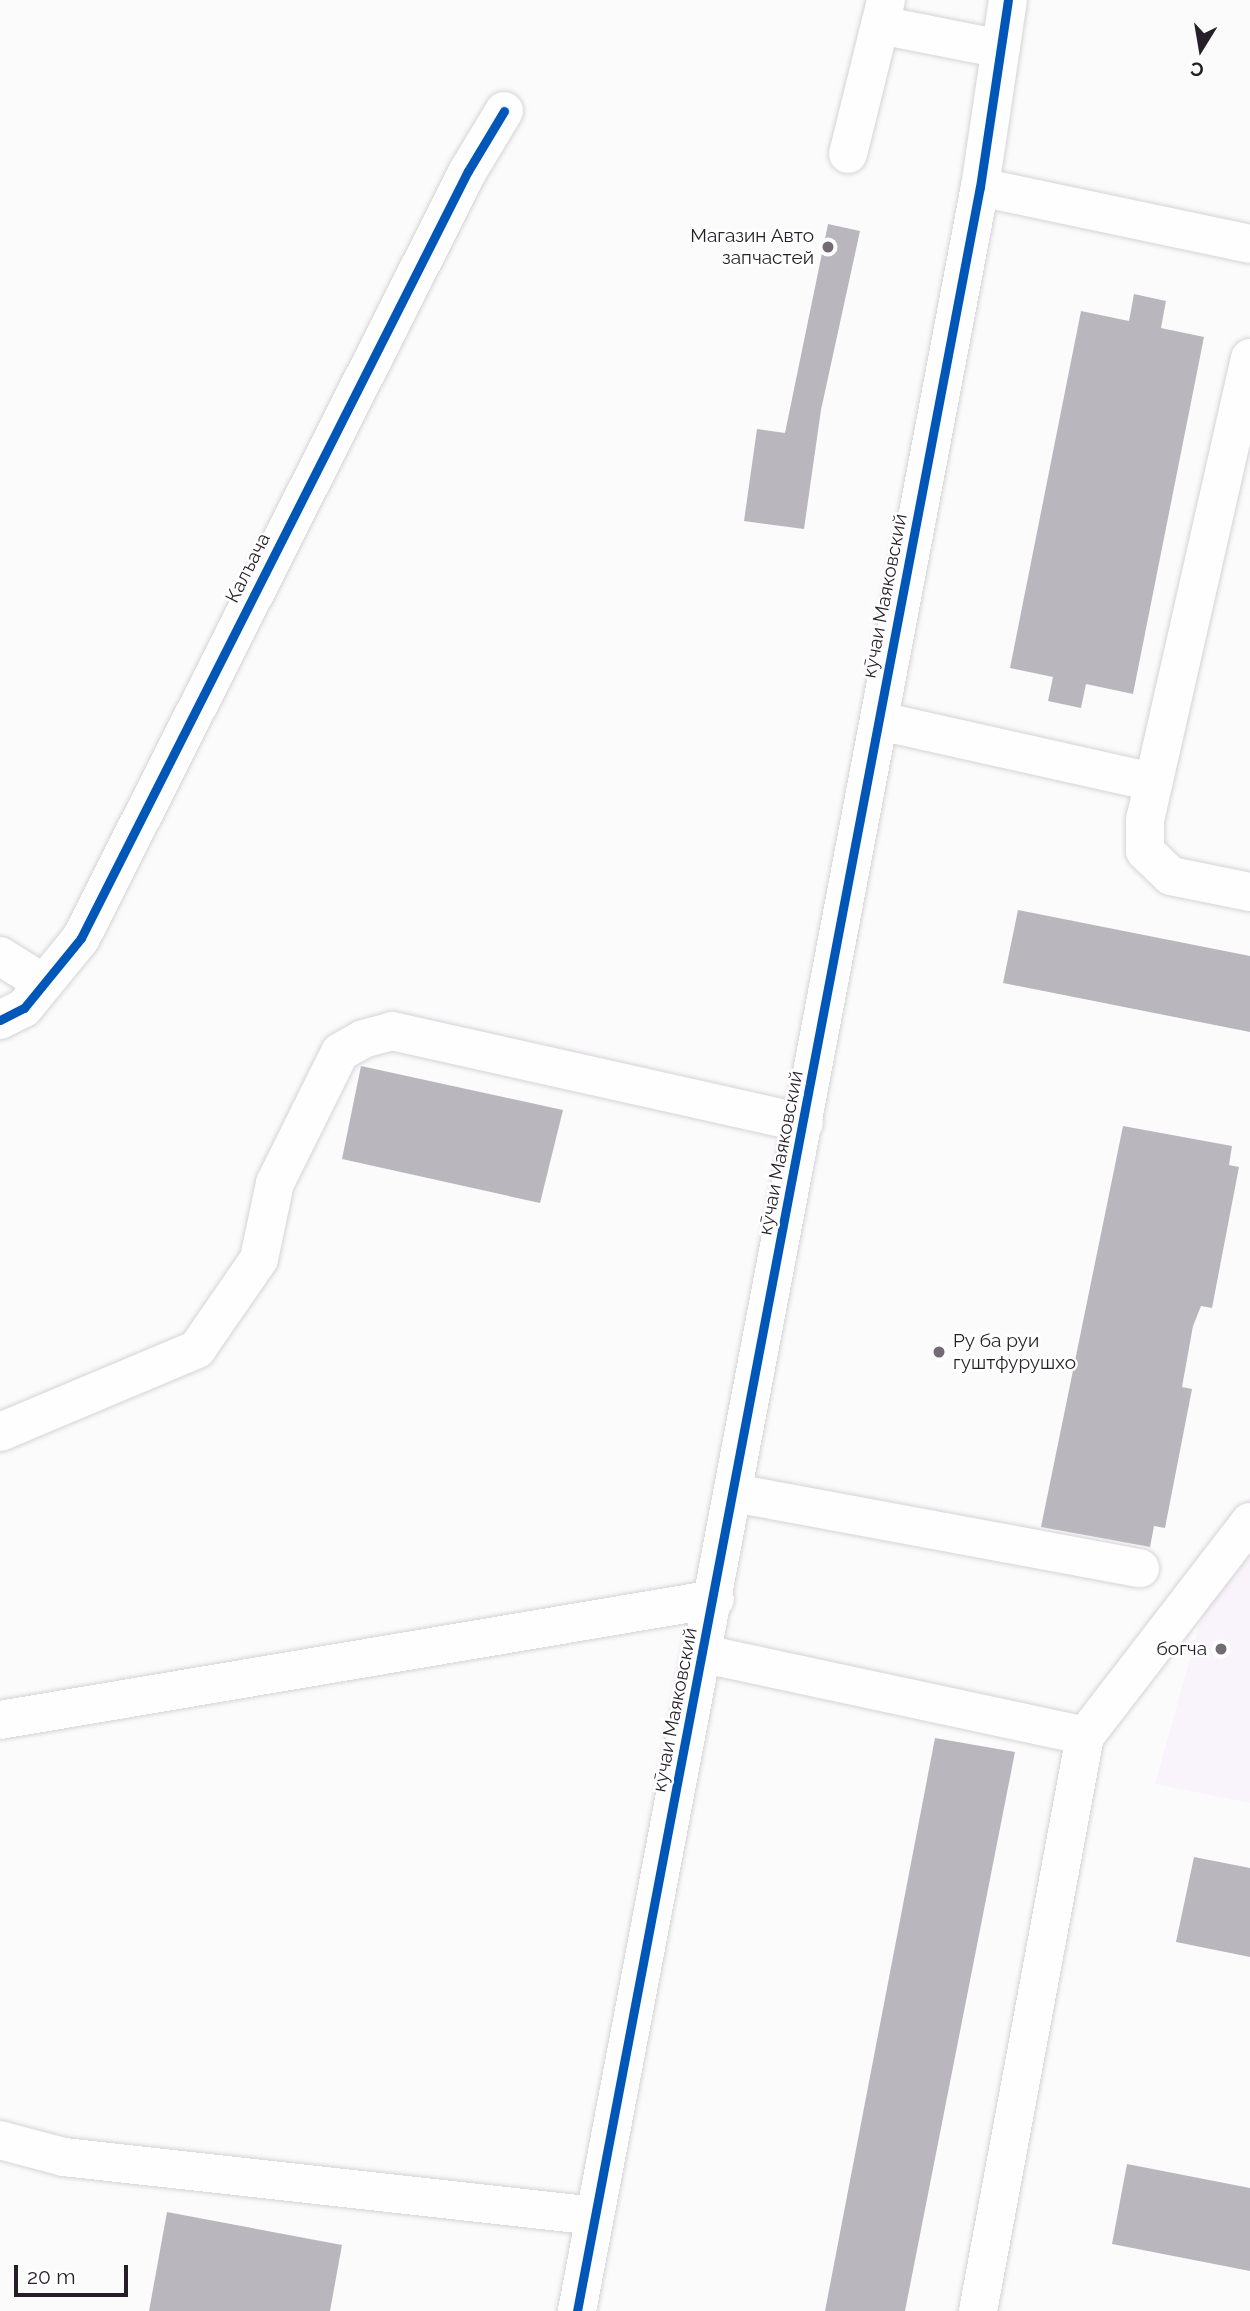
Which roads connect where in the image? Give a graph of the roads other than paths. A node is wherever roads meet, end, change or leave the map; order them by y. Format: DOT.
graph roads {
  1 [pos="1008,0"];
  2 [pos="883,13"];
  3 [pos="1000,49"];
  4 [pos="504,111"];
  5 [pos="848,154"];
  6 [pos="980,187"];
  7 [pos="1250,244"];
  8 [pos="1250,358"];
  9 [pos="880,721"];
  10 [pos="1153,782"];
  11 [pos="1250,892"];
  12 [pos="0,956"];
  13 [pos="43,983"];
  14 [pos="0,1020"];
  15 [pos="804,1123"];
  16 [pos="0,1432"];
  17 [pos="734,1493"];
  18 [pos="1250,1522"];
  19 [pos="1140,1568"];
  20 [pos="715,1599"];
  21 [pos="704,1654"];
  22 [pos="0,1720"];
  23 [pos="1086,1735"];
  24 [pos="0,2140"];
  25 [pos="595,2217"];
  26 [pos="577,2311"];
  27 [pos="978,2311"];
  1 -- 3 [label="street, кӯчаи Маяковский"];
  2 -- 3 [label="street"];
  2 -- 5 [label="street"];
  3 -- 6 [label="street, кӯчаи Маяковский"];
  4 -- 13 [label="street, Калъача"];
  6 -- 7 [label="street"];
  6 -- 9 [label="street, кӯчаи Маяковский"];
  8 -- 10 [label="street"];
  9 -- 10 [label="street"];
  9 -- 15 [label="street, кӯчаи Маяковский"];
  10 -- 11 [label="street"];
  12 -- 13 [label="street"];
  13 -- 14 [label="street, Калъача"];
  15 -- 16 [label="street"];
  15 -- 17 [label="street, кӯчаи Маяковский"];
  17 -- 19 [label="street"];
  17 -- 20 [label="street, кӯчаи Маяковский"];
  18 -- 23 [label="street"];
  20 -- 21 [label="street, кӯчаи Маяковский"];
  20 -- 22 [label="street"];
  21 -- 23 [label="street"];
  21 -- 25 [label="street, кӯчаи Маяковский"];
  23 -- 27 [label="street"];
  24 -- 25 [label="street"];
  25 -- 26 [label="street, кӯчаи Маяковский"];
}
